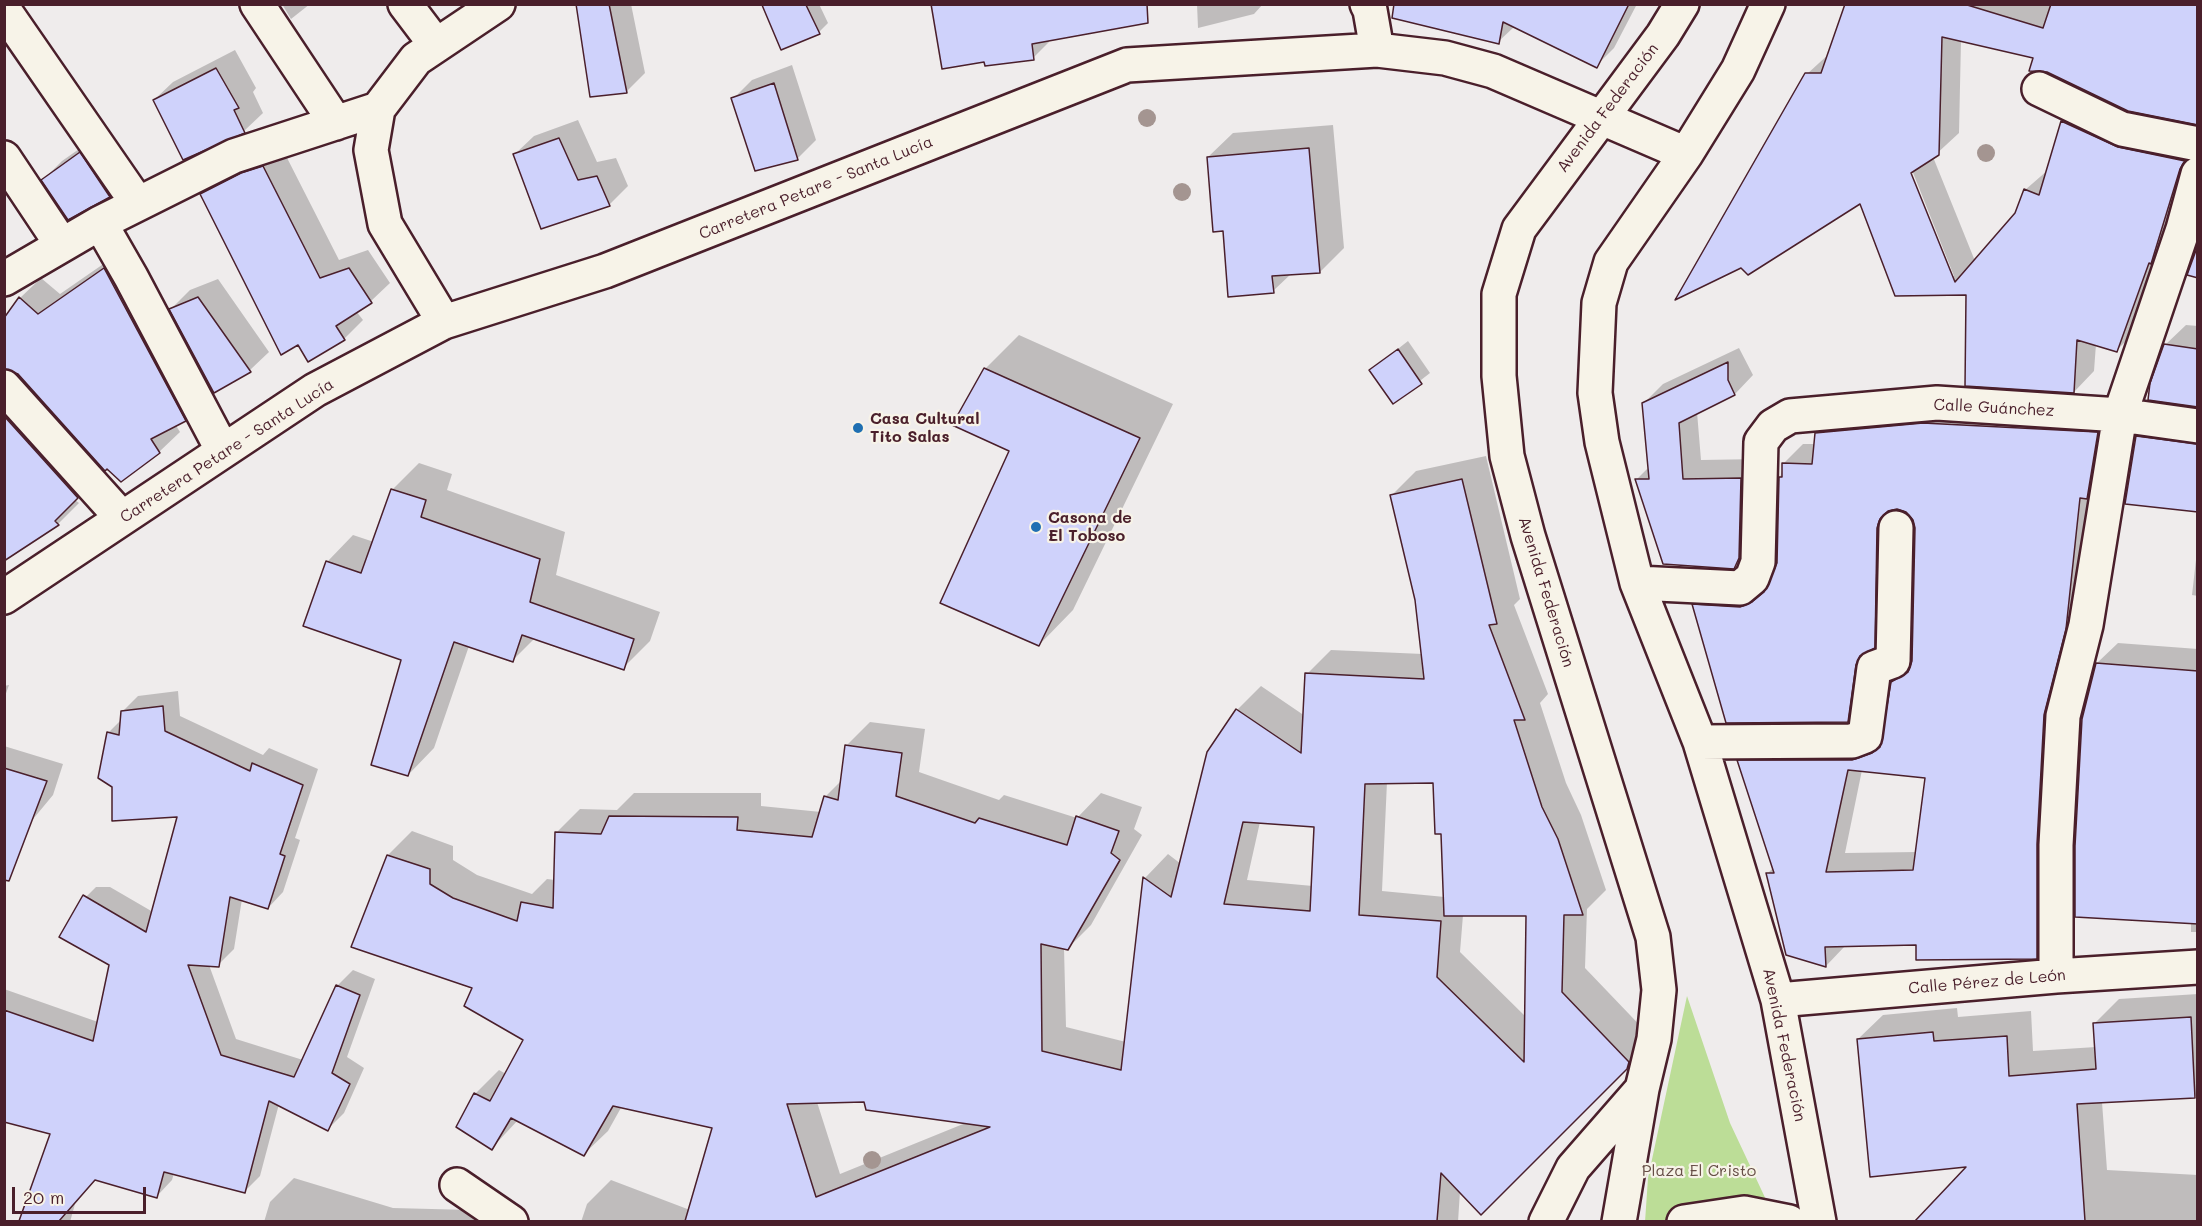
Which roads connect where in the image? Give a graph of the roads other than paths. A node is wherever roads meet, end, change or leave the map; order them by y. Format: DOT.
graph roads {
  1 [pos="256,4"];
  2 [pos="405,4"];
  3 [pos="498,4"];
  4 [pos="1367,4"];
  5 [pos="1682,4"];
  6 [pos="1768,4"];
  7 [pos="4,10"];
  8 [pos="436,45"];
  9 [pos="1377,50"];
  10 [pos="2039,89"];
  11 [pos="378,109"];
  12 [pos="1600,116"];
  13 [pos="336,123"];
  14 [pos="2198,144"];
  15 [pos="1686,154"];
  16 [pos="4,158"];
  17 [pos="2198,174"];
  18 [pos="138,204"];
  19 [pos="100,223"];
  20 [pos="62,245"];
  21 [pos="4,279"];
  22 [pos="444,322"];
  23 [pos="4,387"];
  24 [pos="2120,415"];
  25 [pos="2198,426"];
  26 [pos="223,451"];
  27 [pos="122,519"];
  28 [pos="1896,528"];
  29 [pos="1637,583"];
  30 [pos="7,589"];
  31 [pos="1700,742"];
  32 [pos="2198,967"];
  33 [pos="2056,976"];
  34 [pos="1778,1000"];
  35 [pos="1642,1089"];
  36 [pos="457,1185"];
  37 [pos="513,1221"];
  38 [pos="1546,1221"];
  39 [pos="1619,1221"];
  40 [pos="1684,1221"];
  41 [pos="1790,1221"];
  42 [pos="1819,1221"];
  1 -- 13 [label="street"];
  2 -- 8 [label="street"];
  3 -- 8 [label="street"];
  4 -- 9 [label="street"];
  5 -- 12 [label="street, Avenida Federación"];
  6 -- 15 [label="street, Avenida Federación"];
  7 -- 18 [label="street"];
  8 -- 11 [label="street"];
  9 -- 12 [label="street, Carretera Petare - Santa Lucía"];
  9 -- 22 [label="street, Carretera Petare - Santa Lucía"];
  10 -- 14 [label="street"];
  11 -- 13 [label="street"];
  11 -- 22 [label="street"];
  12 -- 15 [label="street, Carretera Petare - Santa Lucía"];
  12 -- 35 [label="street, Avenida Federación"];
  13 -- 18 [label="street"];
  15 -- 29 [label="street, Avenida Federación"];
  16 -- 20 [label="street"];
  17 -- 24 [label="street"];
  18 -- 19 [label="street"];
  19 -- 20 [label="street"];
  19 -- 26 [label="street"];
  20 -- 21 [label="street"];
  22 -- 26 [label="street, Carretera Petare - Santa Lucía"];
  23 -- 27 [label="street"];
  24 -- 25 [label="street, Calle Guánchez"];
  24 -- 29 [label="street, Calle Guánchez"];
  24 -- 33 [label="street"];
  26 -- 27 [label="street, Carretera Petare - Santa Lucía"];
  27 -- 30 [label="street, Carretera Petare - Santa Lucía"];
  28 -- 31 [label="street"];
  29 -- 31 [label="street, Avenida Federación"];
  31 -- 34 [label="street, Avenida Federación"];
  32 -- 33 [label="street, Calle Pérez de León"];
  33 -- 34 [label="street, Calle Pérez de León"];
  34 -- 42 [label="street, Avenida Federación"];
  35 -- 38 [label="street"];
  35 -- 39 [label="street, Avenida Federación"];
  36 -- 37 [label="street"];
  40 -- 41 [label="street"];
}
